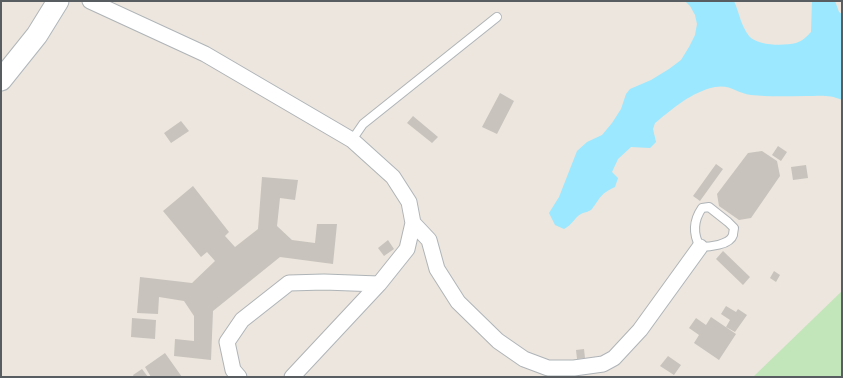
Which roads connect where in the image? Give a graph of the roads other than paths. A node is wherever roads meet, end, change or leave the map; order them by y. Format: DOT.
graph roads {
  1 [pos="58,1"];
  2 [pos="90,1"];
  3 [pos="497,17"];
  4 [pos="1,80"];
  5 [pos="352,140"];
  6 [pos="413,223"];
  7 [pos="700,247"];
  8 [pos="379,284"];
  9 [pos="239,377"];
  10 [pos="292,377"];
  1 -- 4 [label="main road"];
  2 -- 5 [label="street"];
  3 -- 5 [label="lane"];
  5 -- 6 [label="street"];
  6 -- 7 [label="street"];
  6 -- 8 [label="street"];
  7 -- 7 [label="lane"];
  8 -- 9 [label="street"];
  8 -- 10 [label="street"];
}
